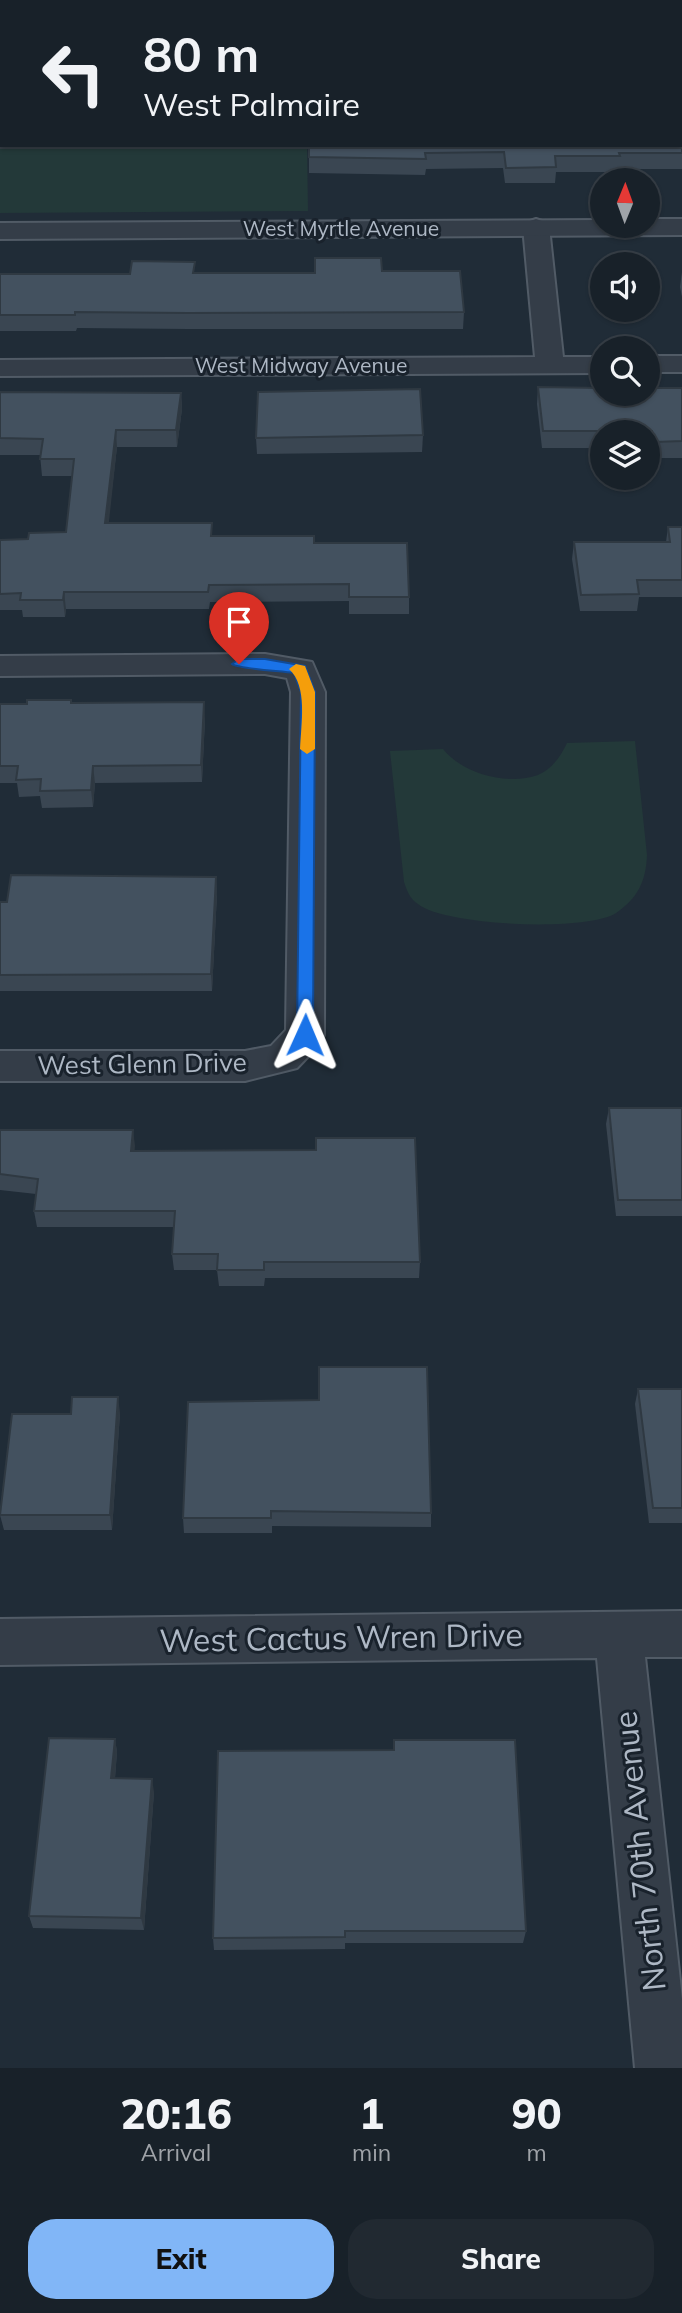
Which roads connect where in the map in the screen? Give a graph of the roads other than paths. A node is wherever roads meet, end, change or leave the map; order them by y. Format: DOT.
graph roads {
  1 [pos="682,227"];
  2 [pos="536,228"];
  3 [pos="0,231"];
  4 [pos="682,364"];
  5 [pos="550,365"];
  6 [pos="590,365"];
  7 [pos="660,365"];
  8 [pos="0,368"];
  9 [pos="0,666"];
  10 [pos="0,1066"];
  11 [pos="619,1634"];
  12 [pos="682,1634"];
  13 [pos="0,1642"];
  14 [pos="662,2068"];
  1 -- 2 [label="street, West Myrtle Avenue"];
  2 -- 3 [label="street, West Myrtle Avenue"];
  2 -- 5 [label="street"];
  4 -- 7 [label="street"];
  5 -- 6 [label="street, West Midway Avenue"];
  5 -- 8 [label="street, West Midway Avenue"];
  9 -- 10 [label="street, West Glenn Drive"];
  11 -- 12 [label="street, West Cactus Wren Drive"];
  11 -- 13 [label="street, West Cactus Wren Drive"];
  11 -- 14 [label="street, North 70th Avenue"];
}
